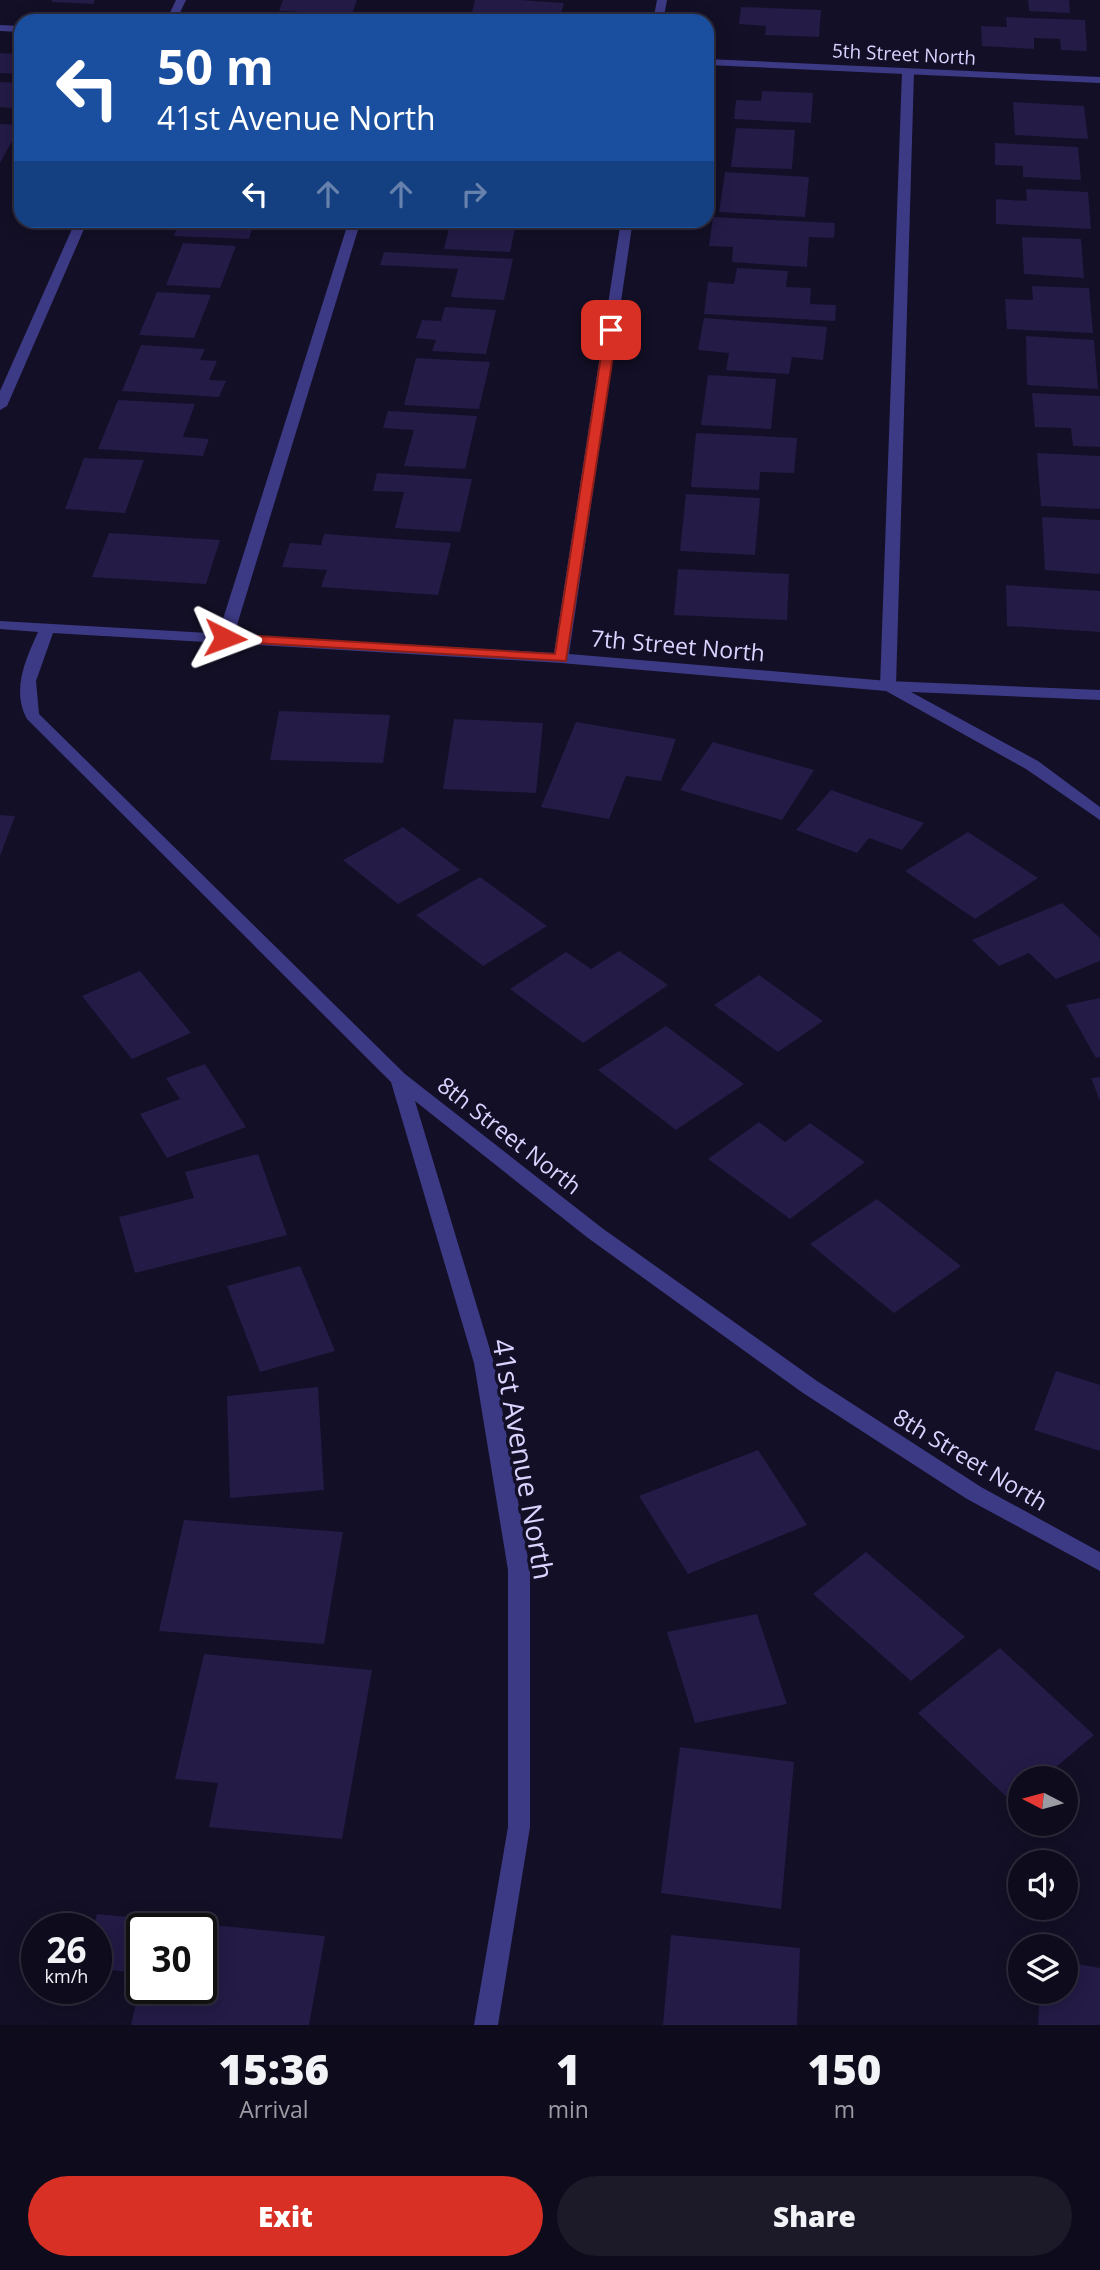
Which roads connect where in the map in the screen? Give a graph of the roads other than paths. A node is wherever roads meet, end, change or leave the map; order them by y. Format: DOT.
graph roads {
  1 [pos="714,62"];
  2 [pos="908,72"];
  3 [pos="1100,80"];
  4 [pos="78,228"];
  5 [pos="353,228"];
  6 [pos="626,228"];
  7 [pos="0,406"];
  8 [pos="0,625"];
  9 [pos="47,628"];
  10 [pos="225,638"];
  11 [pos="561,658"];
  12 [pos="888,686"];
  13 [pos="1100,695"];
  14 [pos="1100,815"];
  15 [pos="399,1079"];
  16 [pos="1100,1562"];
  17 [pos="486,2025"];
  1 -- 2 [label="street, 5th Street North"];
  2 -- 3 [label="street, 5th Street North"];
  2 -- 12 [label="street"];
  4 -- 7 [label="street"];
  5 -- 10 [label="street"];
  6 -- 11 [label="street"];
  8 -- 9 [label="street, 7th Street North"];
  9 -- 10 [label="street, 7th Street North"];
  9 -- 15 [label="street, 8th Street North"];
  10 -- 11 [label="street, 7th Street North"];
  11 -- 12 [label="street, 7th Street North"];
  12 -- 13 [label="street, 7th Street North"];
  12 -- 14 [label="street"];
  15 -- 16 [label="street, 8th Street North"];
  15 -- 17 [label="street, 41st Avenue North"];
}
